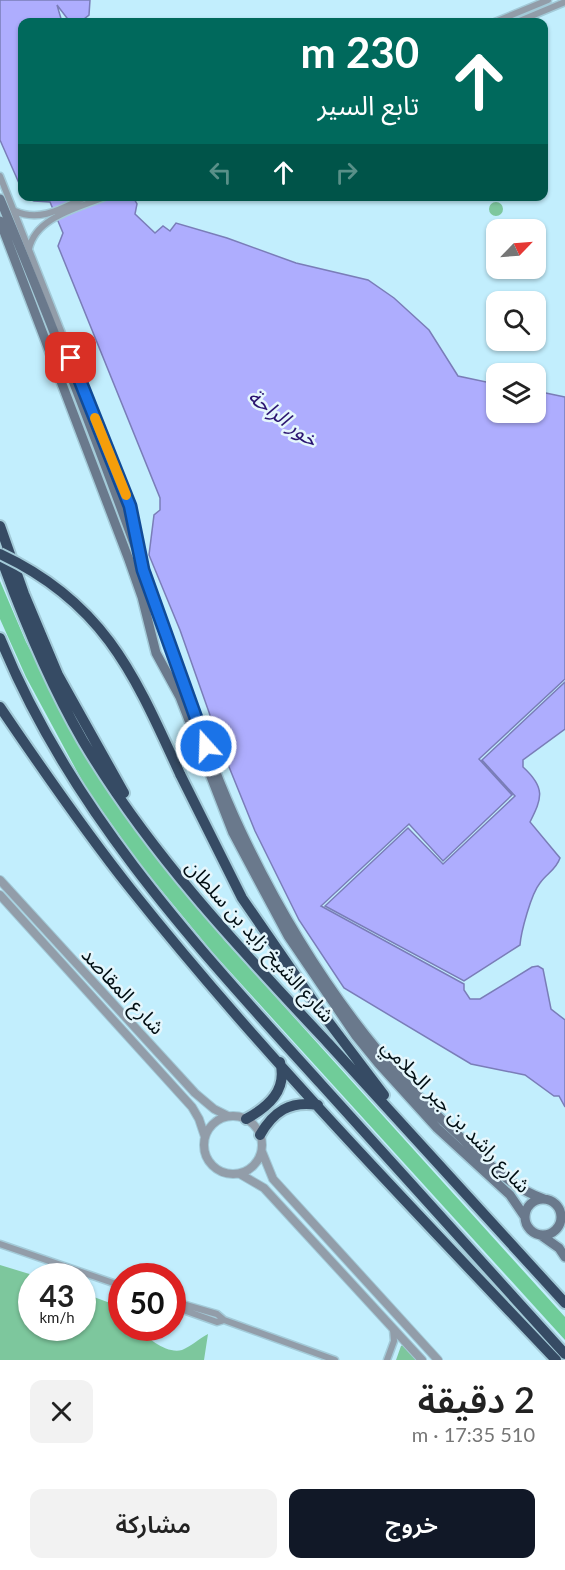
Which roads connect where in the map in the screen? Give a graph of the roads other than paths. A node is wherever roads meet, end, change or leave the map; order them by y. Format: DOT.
graph roads {
  1 [pos="548,0"];
  2 [pos="565,2"];
  3 [pos="505,18"];
  4 [pos="527,18"];
  5 [pos="0,176"];
  6 [pos="0,199"];
  7 [pos="79,201"];
  8 [pos="93,201"];
  9 [pos="15,211"];
  10 [pos="47,218"];
  11 [pos="0,221"];
  12 [pos="29,249"];
  13 [pos="113,490"];
  14 [pos="133,518"];
  15 [pos="0,526"];
  16 [pos="0,554"];
  17 [pos="143,570"];
  18 [pos="145,609"];
  19 [pos="167,636"];
  20 [pos="0,638"];
  21 [pos="0,708"];
  22 [pos="0,720"];
  23 [pos="45,773"];
  24 [pos="159,854"];
  25 [pos="0,880"];
  26 [pos="0,895"];
  27 [pos="279,1062"];
  28 [pos="318,1105"];
  29 [pos="228,1116"];
  30 [pos="246,1119"];
  31 [pos="260,1135"];
  32 [pos="205,1137"];
  33 [pos="416,1139"];
  34 [pos="262,1152"];
  35 [pos="240,1174"];
  36 [pos="544,1198"];
  37 [pos="525,1217"];
  38 [pos="562,1221"];
  39 [pos="565,1234"];
  40 [pos="542,1236"];
  41 [pos="0,1244"];
  42 [pos="565,1257"];
  43 [pos="108,1281"];
  44 [pos="565,1303"];
  45 [pos="186,1305"];
  46 [pos="186,1311"];
  47 [pos="224,1320"];
  48 [pos="393,1328"];
  49 [pos="565,1354"];
  50 [pos="335,1360"];
  51 [pos="387,1360"];
  52 [pos="422,1360"];
  53 [pos="438,1360"];
  54 [pos="556,1360"];
  1 -- 3 [label="street"];
  2 -- 4 [label="street"];
  5 -- 9 [label="street"];
  6 -- 13 [label="main road, شارع راشد بن جبر الحلامي"];
  7 -- 10 [label="street"];
  8 -- 10 [label="street"];
  9 -- 10 [label="street"];
  9 -- 12 [label="street"];
  10 -- 12 [label="street"];
  11 -- 18 [label="main road, شارع راشد بن جبر الحلامي"];
  12 -- 14 [label="street"];
  13 -- 14 [label="main road"];
  13 -- 17 [label="main road, شارع راشد بن جبر الحلامي"];
  14 -- 17 [label="street"];
  15 -- 24 [label="highway"];
  16 -- 24 [label="highway, شارع الشيخ زايد بن سلطان"];
  16 -- 33 [label="highway, bridge"];
  17 -- 19 [label="main road, شارع راشد بن جبر الحلامي"];
  18 -- 19 [label="main road"];
  18 -- 37 [label="main road, شارع راشد بن جبر الحلامي"];
  19 -- 36 [label="main road, شارع راشد بن جبر الحلامي"];
  20 -- 49 [label="highway"];
  21 -- 23 [label="highway"];
  22 -- 23 [label="highway"];
  23 -- 27 [label="highway"];
  24 -- 33 [label="highway, شارع الشيخ زايد بن سلطان"];
  25 -- 29 [label="street, شارع المقاصد"];
  26 -- 32 [label="street, شارع المقاصد"];
  27 -- 28 [label="highway"];
  27 -- 30 [label="highway"];
  28 -- 31 [label="highway"];
  28 -- 54 [label="highway"];
  29 -- 30 [label="street"];
  29 -- 32 [label="street"];
  30 -- 31 [label="street"];
  31 -- 34 [label="street"];
  32 -- 35 [label="street"];
  33 -- 44 [label="highway, شارع الشيخ زايد بن سلطان"];
  34 -- 35 [label="street"];
  34 -- 53 [label="street"];
  35 -- 48 [label="street"];
  36 -- 37 [label="main road"];
  36 -- 38 [label="main road"];
  37 -- 40 [label="main road"];
  38 -- 39 [label="main road"];
  38 -- 40 [label="main road"];
  40 -- 42 [label="main road"];
  41 -- 43 [label="street"];
  45 -- 47 [label="street"];
  46 -- 47 [label="street"];
  47 -- 50 [label="street"];
  48 -- 51 [label="street"];
  48 -- 52 [label="street"];
}
